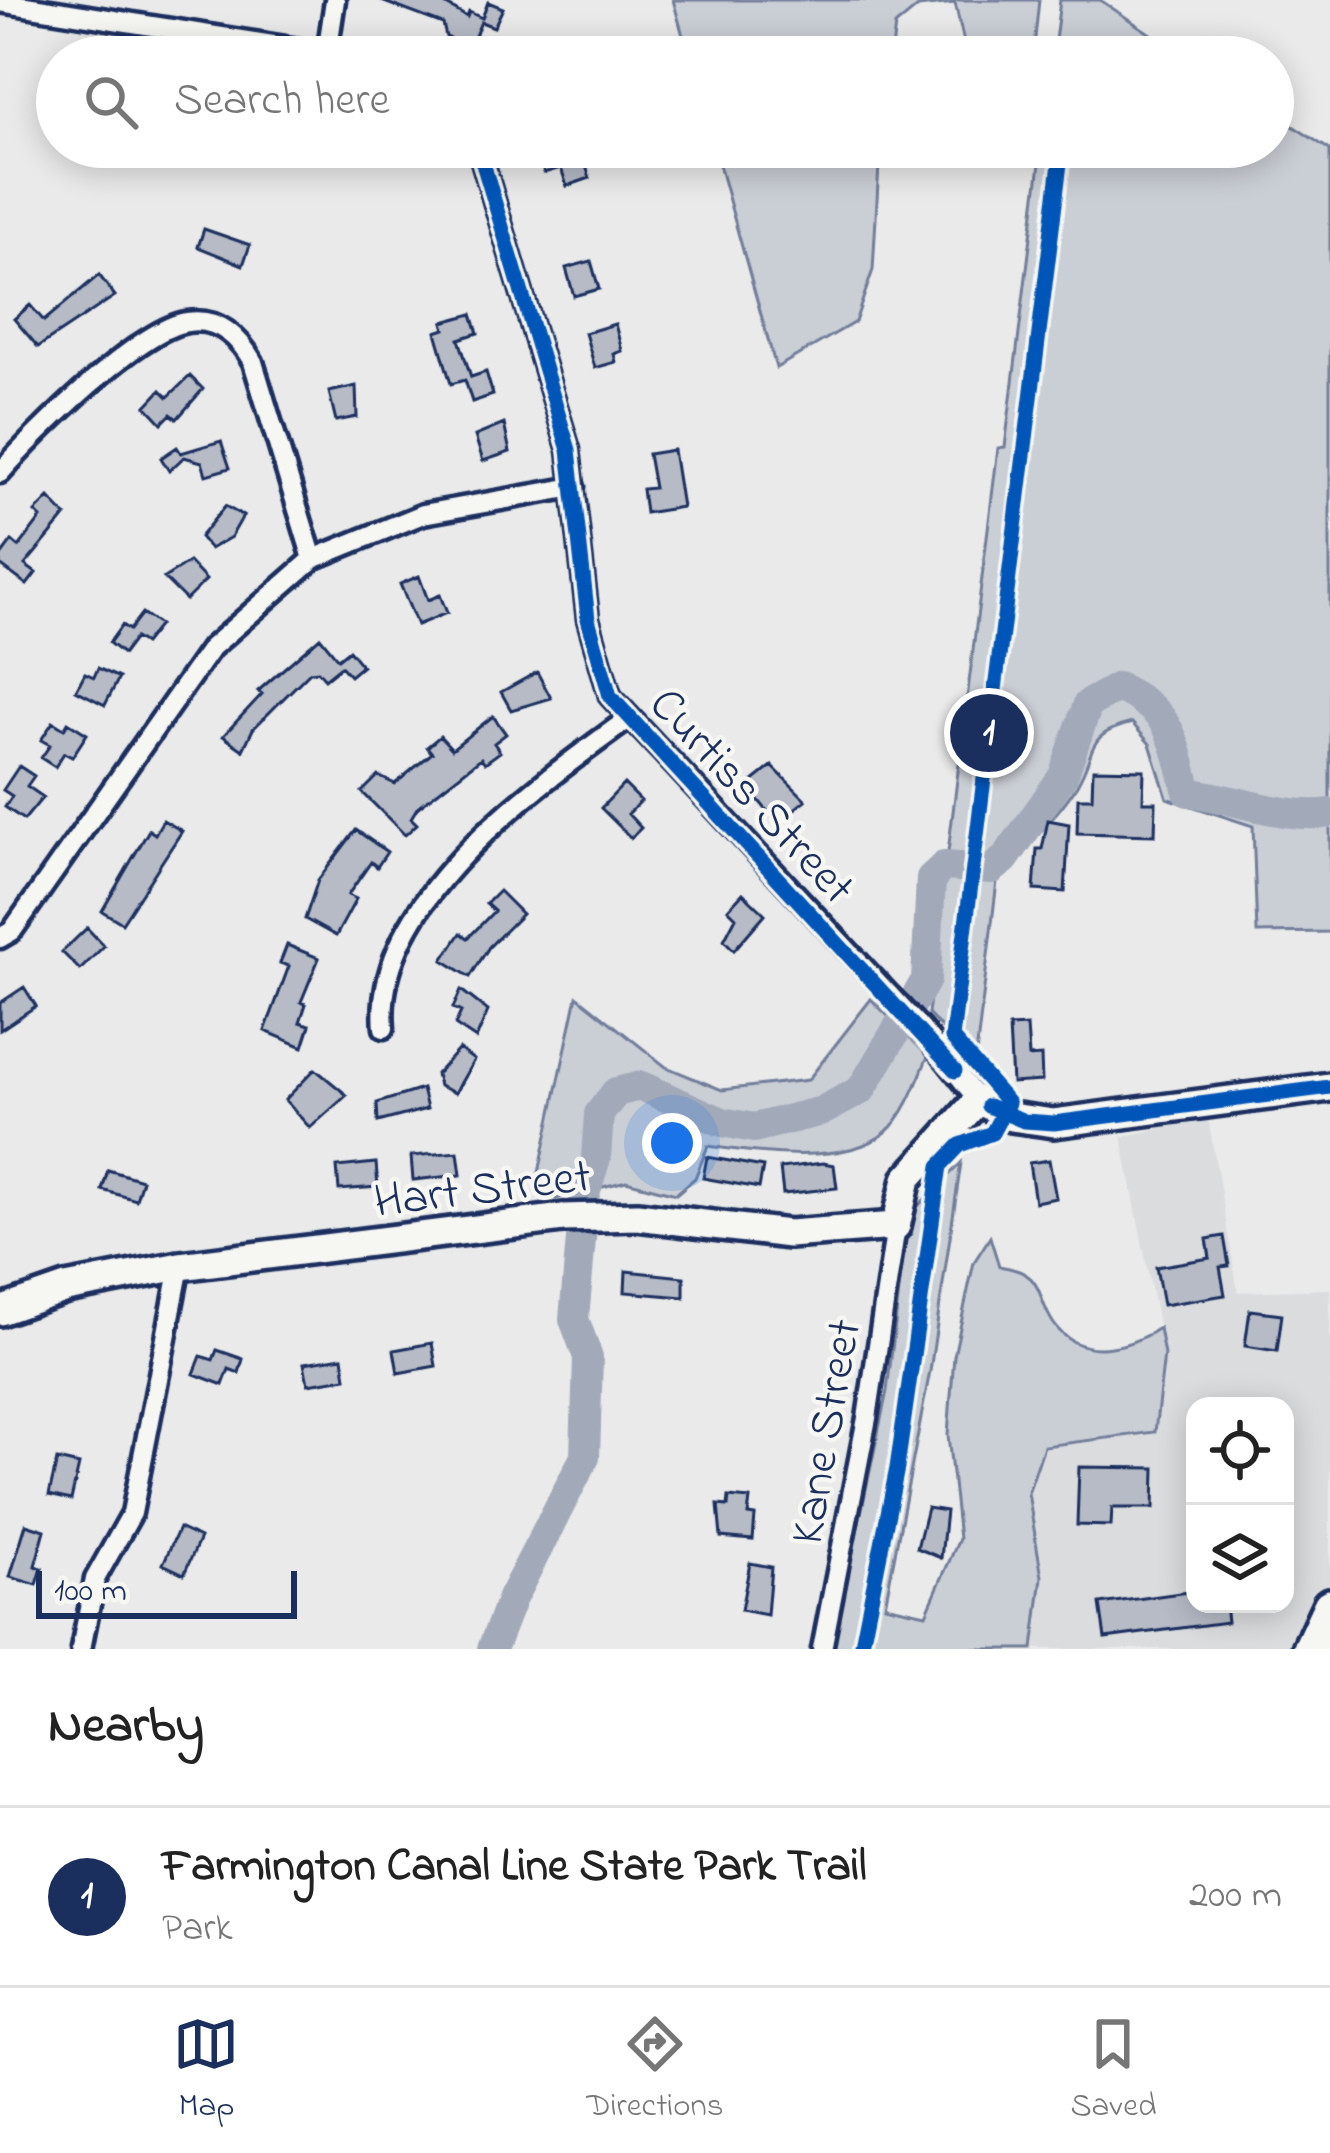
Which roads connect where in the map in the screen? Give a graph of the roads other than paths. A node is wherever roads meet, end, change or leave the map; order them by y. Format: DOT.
graph roads {
  1 [pos="335,0"];
  2 [pos="0,2"];
  3 [pos="218,36"];
  4 [pos="330,36"];
  5 [pos="485,168"];
  6 [pos="0,472"];
  7 [pos="574,487"];
  8 [pos="313,559"];
  9 [pos="627,720"];
  10 [pos="0,938"];
  11 [pos="384,1028"];
  12 [pos="1330,1087"];
  13 [pos="978,1100"];
  14 [pos="896,1226"];
  15 [pos="180,1266"];
  16 [pos="0,1311"];
  17 [pos="1330,1606"];
  18 [pos="81,1649"];
  19 [pos="822,1649"];
  20 [pos="1310,1649"];
  1 -- 4 [label="street"];
  2 -- 3 [label="street"];
  5 -- 7 [label="street, Curtiss Street"];
  6 -- 8 [label="street"];
  7 -- 8 [label="street"];
  7 -- 9 [label="street, Curtiss Street"];
  8 -- 10 [label="street"];
  9 -- 11 [label="street"];
  9 -- 13 [label="street, Curtiss Street"];
  12 -- 13 [label="street"];
  13 -- 14 [label="street"];
  14 -- 15 [label="street, Hart Street"];
  14 -- 19 [label="street, Kane Street"];
  15 -- 16 [label="street, Hart Street"];
  15 -- 18 [label="street"];
  17 -- 20 [label="highway"];
}
